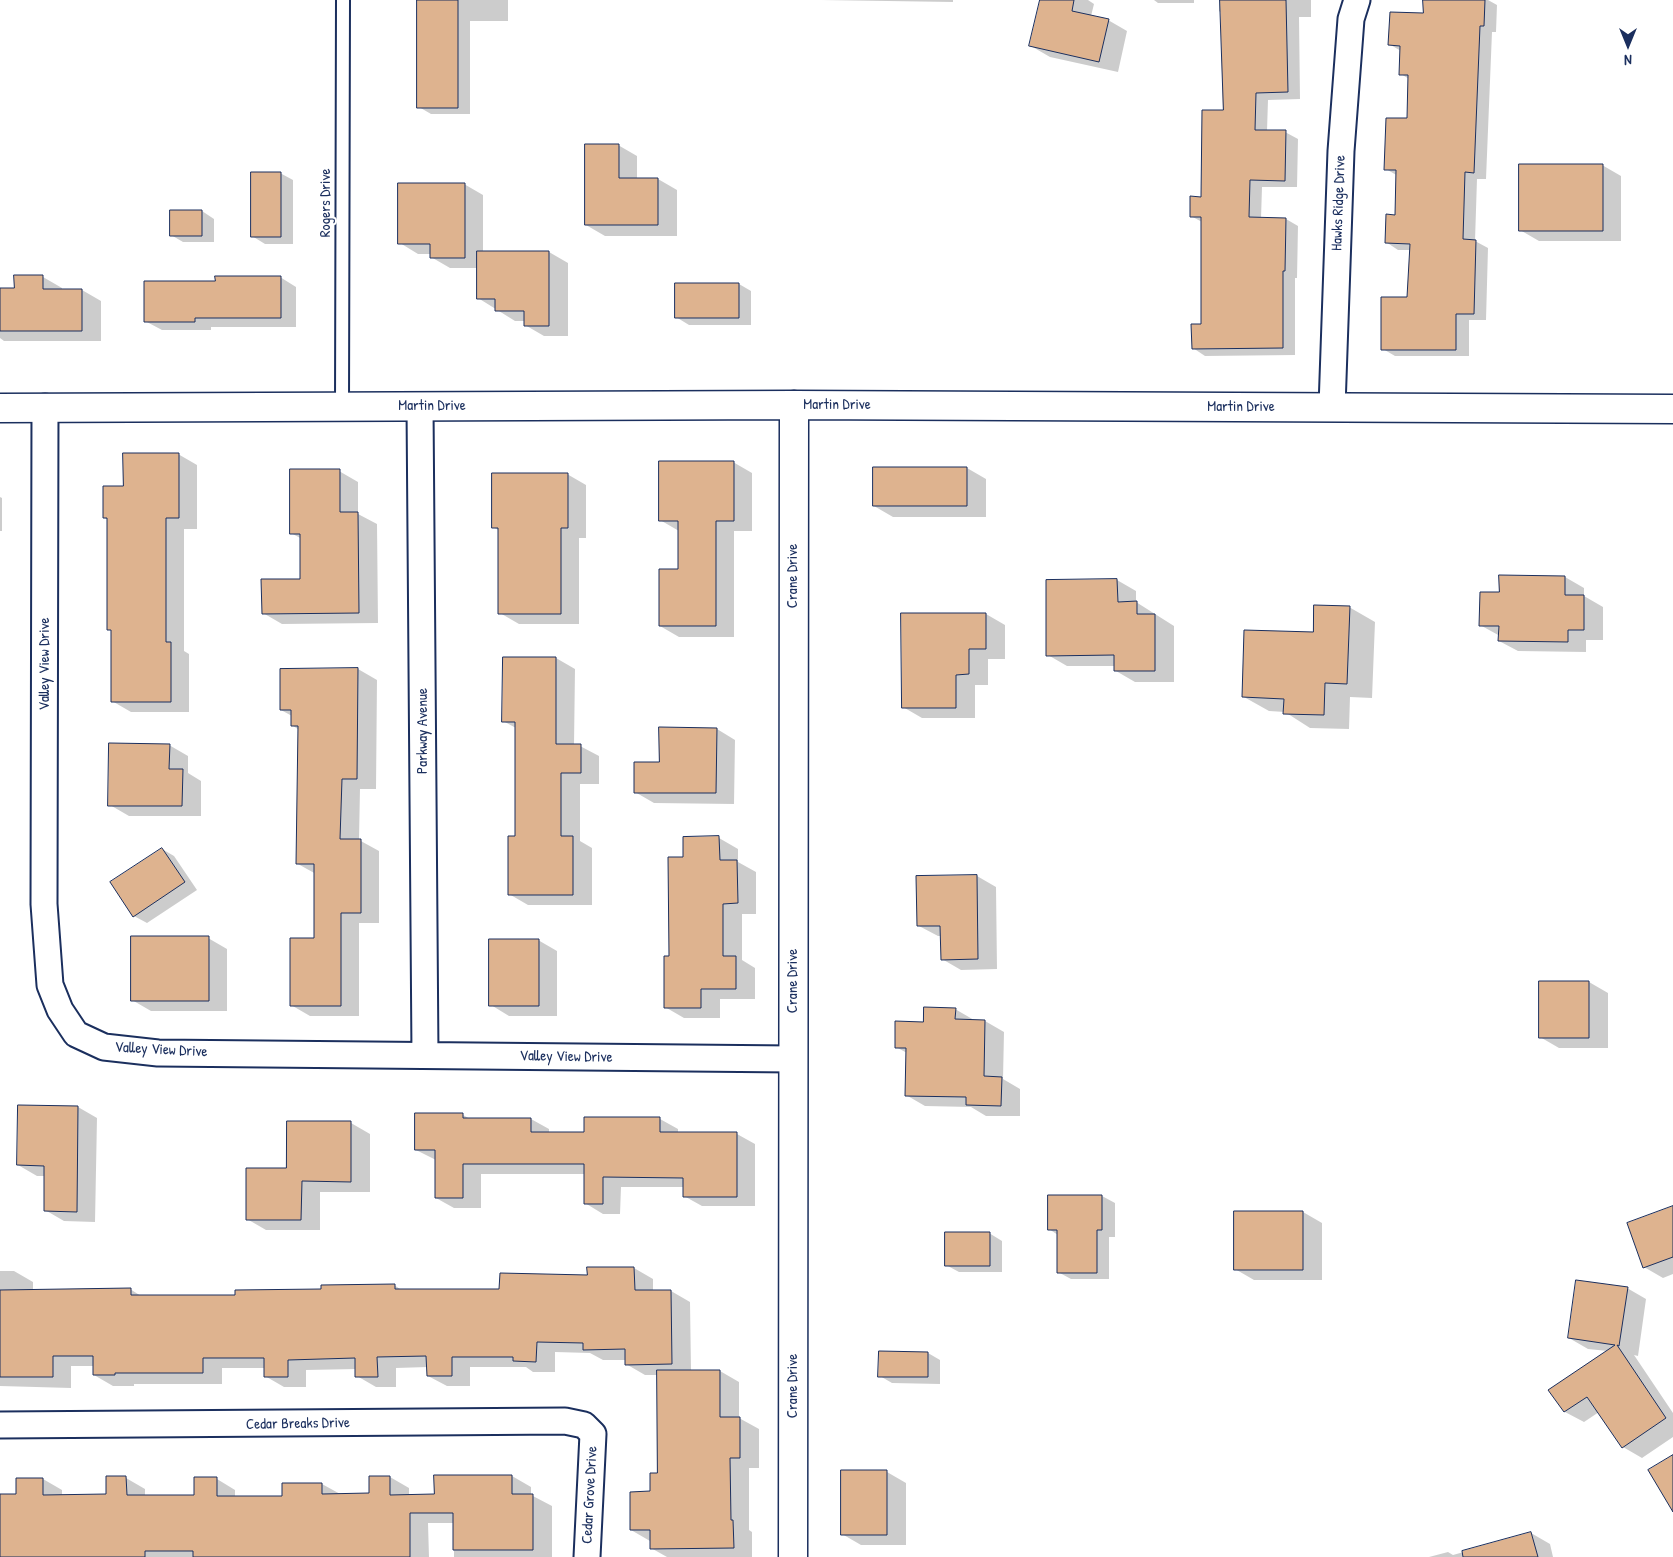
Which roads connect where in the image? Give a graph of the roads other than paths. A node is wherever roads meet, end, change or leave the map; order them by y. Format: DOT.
graph roads {
  1 [pos="343,0"];
  2 [pos="1357,0"];
  3 [pos="794,405"];
  4 [pos="420,406"];
  5 [pos="45,407"];
  6 [pos="342,407"];
  7 [pos="1332,407"];
  8 [pos="0,408"];
  9 [pos="1673,409"];
  10 [pos="425,1056"];
  11 [pos="793,1059"];
  12 [pos="0,1425"];
  13 [pos="593,1434"];
  14 [pos="587,1557"];
  15 [pos="793,1557"];
  1 -- 6 [label="lane, Rogers Drive"];
  2 -- 7 [label="street, Hawks Ridge Drive"];
  3 -- 4 [label="street, Martin Drive"];
  3 -- 7 [label="street, Martin Drive"];
  3 -- 11 [label="street, Crane Drive"];
  4 -- 6 [label="street, Martin Drive"];
  4 -- 10 [label="street, Parkway Avenue"];
  5 -- 6 [label="street, Martin Drive"];
  5 -- 8 [label="street, Martin Drive"];
  5 -- 10 [label="street, Valley View Drive"];
  7 -- 9 [label="street, Martin Drive"];
  10 -- 11 [label="street, Valley View Drive"];
  11 -- 15 [label="street, Crane Drive"];
  12 -- 13 [label="street, Cedar Breaks Drive"];
  13 -- 14 [label="street, Cedar Grove Drive"];
}
